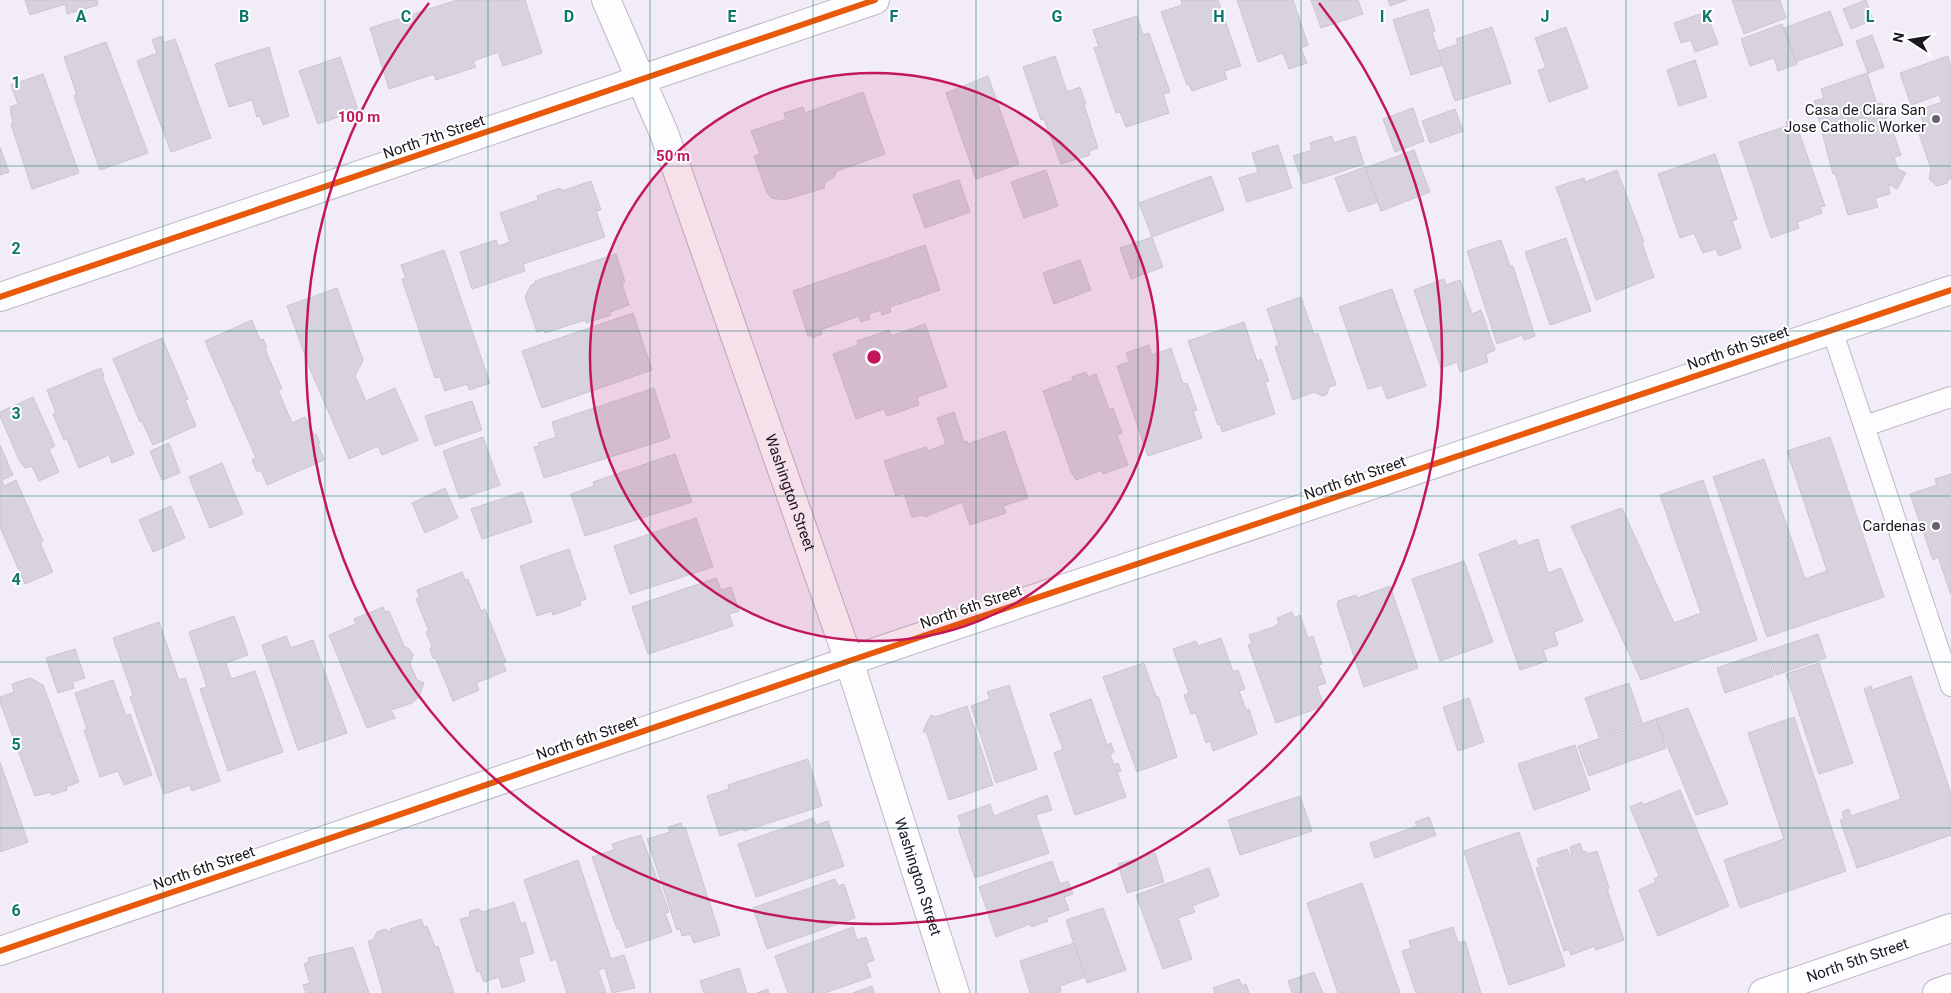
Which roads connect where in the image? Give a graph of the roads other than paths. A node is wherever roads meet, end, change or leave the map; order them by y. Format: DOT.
graph roads {
  1 [pos="606,0"];
  2 [pos="875,0"];
  3 [pos="640,80"];
  4 [pos="1951,290"];
  5 [pos="0,298"];
  6 [pos="1832,330"];
  7 [pos="1951,397"];
  8 [pos="1865,426"];
  9 [pos="849,661"];
  10 [pos="1951,686"];
  11 [pos="1951,928"];
  12 [pos="0,951"];
  13 [pos="1951,988"];
  14 [pos="955,993"];
  15 [pos="1763,993"];
  16 [pos="1937,993"];
  1 -- 3 [label="street, Washington Street"];
  2 -- 3 [label="street, North 7th Street"];
  3 -- 5 [label="street, North 7th Street"];
  3 -- 9 [label="street, Washington Street"];
  4 -- 6 [label="street, North 6th Street"];
  6 -- 8 [label="lane"];
  6 -- 9 [label="street, North 6th Street"];
  7 -- 8 [label="lane"];
  8 -- 10 [label="lane"];
  9 -- 12 [label="street, North 6th Street"];
  9 -- 14 [label="street, Washington Street"];
  11 -- 15 [label="street, North 5th Street"];
  13 -- 16 [label="street"];
}
